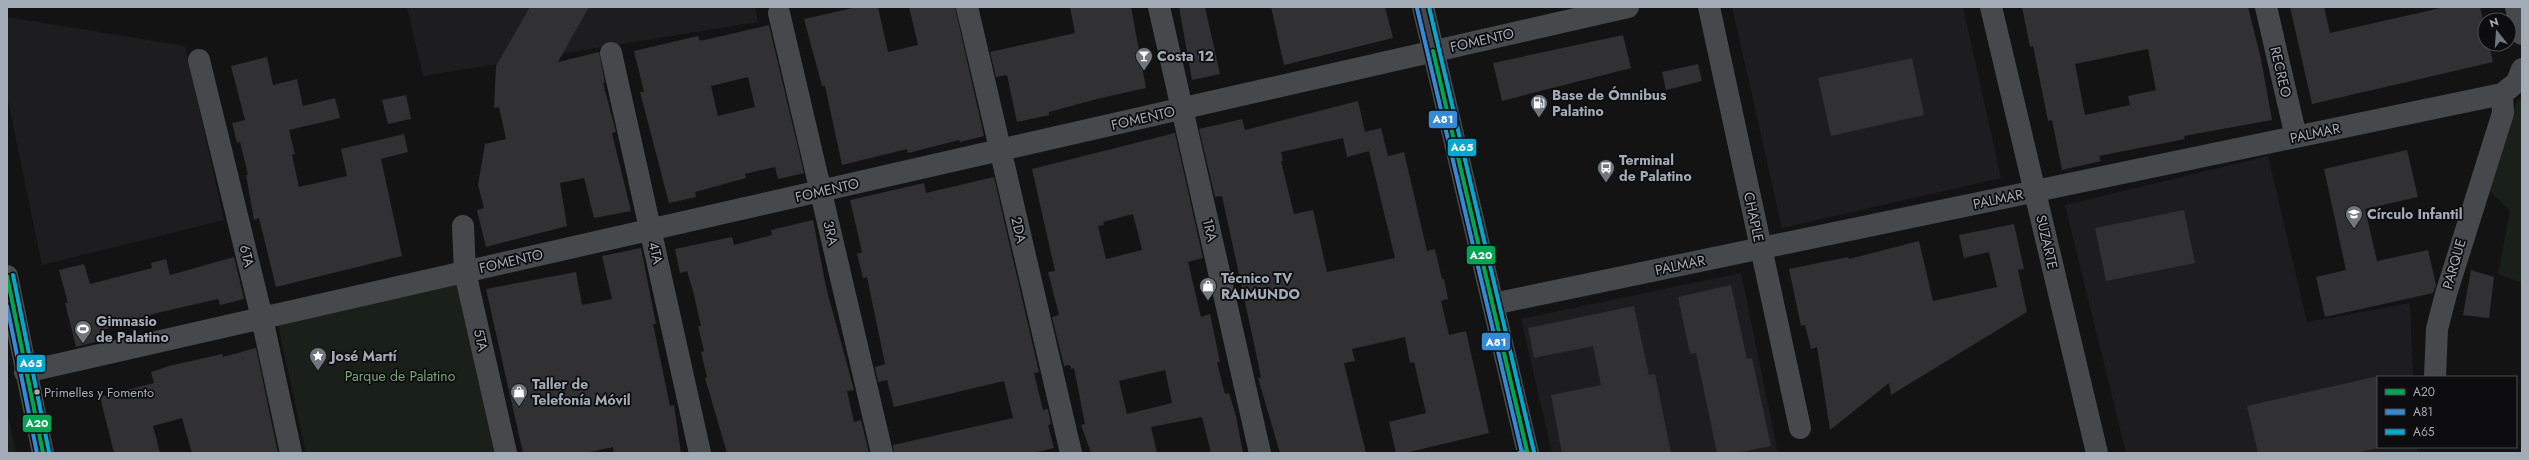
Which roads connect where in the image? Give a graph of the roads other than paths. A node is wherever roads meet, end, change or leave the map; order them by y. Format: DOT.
graph roads {
  1 [pos="966,7"];
  2 [pos="1159,7"];
  3 [pos="1422,7"];
  4 [pos="1628,7"];
  5 [pos="1709,7"];
  6 [pos="1991,7"];
  7 [pos="2266,7"];
  8 [pos="2516,7"];
  9 [pos="779,13"];
  10 [pos="2522,34"];
  11 [pos="1433,51"];
  12 [pos="611,53"];
  13 [pos="199,60"];
  14 [pos="2522,69"];
  15 [pos="2502,94"];
  16 [pos="1182,108"];
  17 [pos="2296,137"];
  18 [pos="1000,150"];
  19 [pos="821,191"];
  20 [pos="2035,191"];
  21 [pos="463,226"];
  22 [pos="651,230"];
  23 [pos="1761,248"];
  24 [pos="465,272"];
  25 [pos="7,276"];
  26 [pos="1493,304"];
  27 [pos="262,318"];
  28 [pos="25,372"];
  29 [pos="2435,376"];
  30 [pos="1800,428"];
  31 [pos="1525,452"];
  32 [pos="43,453"];
  33 [pos="291,453"];
  34 [pos="506,453"];
  35 [pos="700,453"];
  36 [pos="882,453"];
  37 [pos="1071,453"];
  38 [pos="1260,453"];
  39 [pos="2097,453"];
  1 -- 18 [label="street, 2DA"];
  2 -- 16 [label="street, 1RA"];
  3 -- 11 [label="street"];
  4 -- 11 [label="street, FOMENTO"];
  5 -- 23 [label="street, CHAPLE"];
  6 -- 20 [label="street, SUZARTE"];
  7 -- 17 [label="street, RECREO"];
  8 -- 10 [label="street"];
  9 -- 19 [label="street, 3RA"];
  11 -- 16 [label="street, FOMENTO"];
  11 -- 26 [label="street"];
  12 -- 22 [label="street, 4TA"];
  13 -- 27 [label="street, 6TA"];
  14 -- 15 [label="street"];
  15 -- 17 [label="street, PALMAR"];
  15 -- 29 [label="street, PARQUE"];
  16 -- 18 [label="street, FOMENTO"];
  16 -- 38 [label="street, 1RA"];
  17 -- 20 [label="street, PALMAR"];
  18 -- 19 [label="street, FOMENTO"];
  18 -- 37 [label="street, 2DA"];
  19 -- 22 [label="street, FOMENTO"];
  19 -- 36 [label="street, 3RA"];
  20 -- 23 [label="street, PALMAR"];
  20 -- 39 [label="street, SUZARTE"];
  21 -- 24 [label="street, 5TA"];
  22 -- 24 [label="street, FOMENTO"];
  22 -- 35 [label="street, 4TA"];
  23 -- 26 [label="street, PALMAR"];
  23 -- 30 [label="street, CHAPLE"];
  24 -- 27 [label="street, FOMENTO"];
  24 -- 34 [label="street, 5TA"];
  25 -- 28 [label="main road"];
  26 -- 31 [label="street"];
  27 -- 28 [label="street, FOMENTO"];
  27 -- 33 [label="street, 6TA"];
  28 -- 32 [label="main road"];
}
